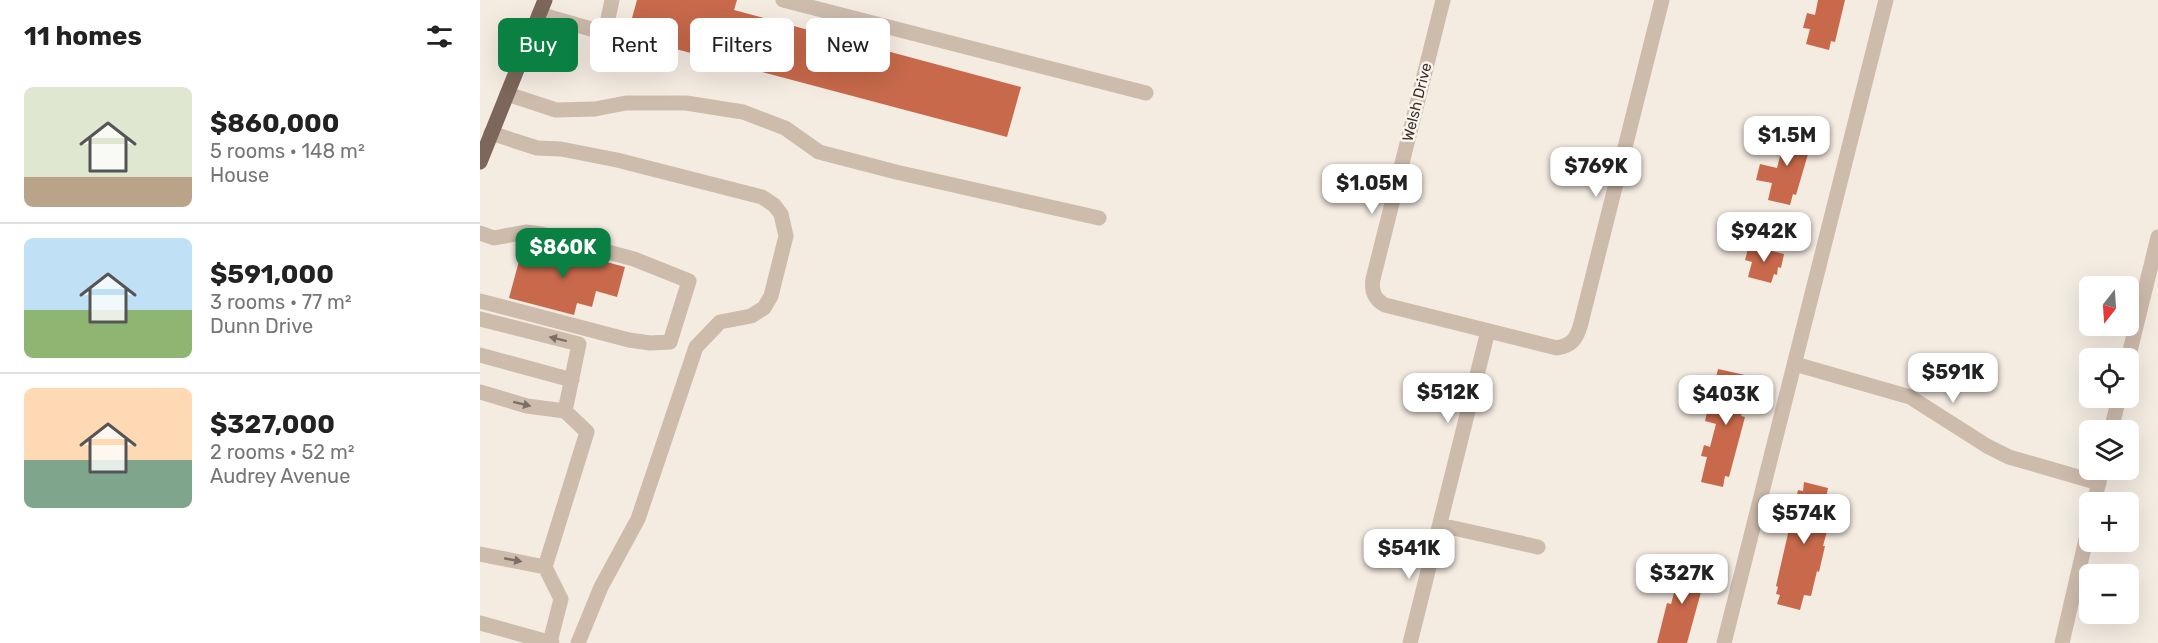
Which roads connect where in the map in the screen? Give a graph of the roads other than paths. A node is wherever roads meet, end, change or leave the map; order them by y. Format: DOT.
graph roads {
  1 [pos="612,0"];
  2 [pos="783,0"];
  3 [pos="1443,0"];
  4 [pos="1662,0"];
  5 [pos="1886,0"];
  6 [pos="542,7"];
  7 [pos="1146,93"];
  8 [pos="507,94"];
  9 [pos="491,133"];
  10 [pos="480,162"];
  11 [pos="1099,218"];
  12 [pos="480,233"];
  13 [pos="2158,237"];
  14 [pos="480,301"];
  15 [pos="480,319"];
  16 [pos="1488,331"];
  17 [pos="2131,348"];
  18 [pos="480,355"];
  19 [pos="1795,364"];
  20 [pos="572,380"];
  21 [pos="480,392"];
  22 [pos="565,411"];
  23 [pos="2079,472"];
  24 [pos="1440,525"];
  25 [pos="1538,547"];
  26 [pos="2083,552"];
  27 [pos="480,554"];
  28 [pos="545,567"];
  29 [pos="480,623"];
  30 [pos="551,643"];
  31 [pos="578,643"];
  32 [pos="1410,643"];
  33 [pos="1724,643"];
  34 [pos="2062,643"];
  1 -- 6 [label="street"];
  2 -- 7 [label="street"];
  3 -- 16 [label="street, Welsh Drive"];
  4 -- 16 [label="street, Welsh Drive"];
  5 -- 19 [label="street"];
  6 -- 8 [label="main road"];
  8 -- 9 [label="main road"];
  8 -- 11 [label="street"];
  9 -- 10 [label="main road"];
  9 -- 31 [label="street"];
  12 -- 14 [label="street"];
  13 -- 17 [label="street"];
  20 -- 15 [label="street, one-way"];
  16 -- 24 [label="street"];
  18 -- 20 [label="street"];
  19 -- 23 [label="street"];
  19 -- 33 [label="street"];
  20 -- 22 [label="street"];
  21 -- 22 [label="street, one-way"];
  22 -- 28 [label="street"];
  24 -- 25 [label="street"];
  24 -- 32 [label="street"];
  26 -- 34 [label="street"];
  27 -- 28 [label="street, one-way"];
  28 -- 30 [label="street"];
  29 -- 30 [label="street"];
}
